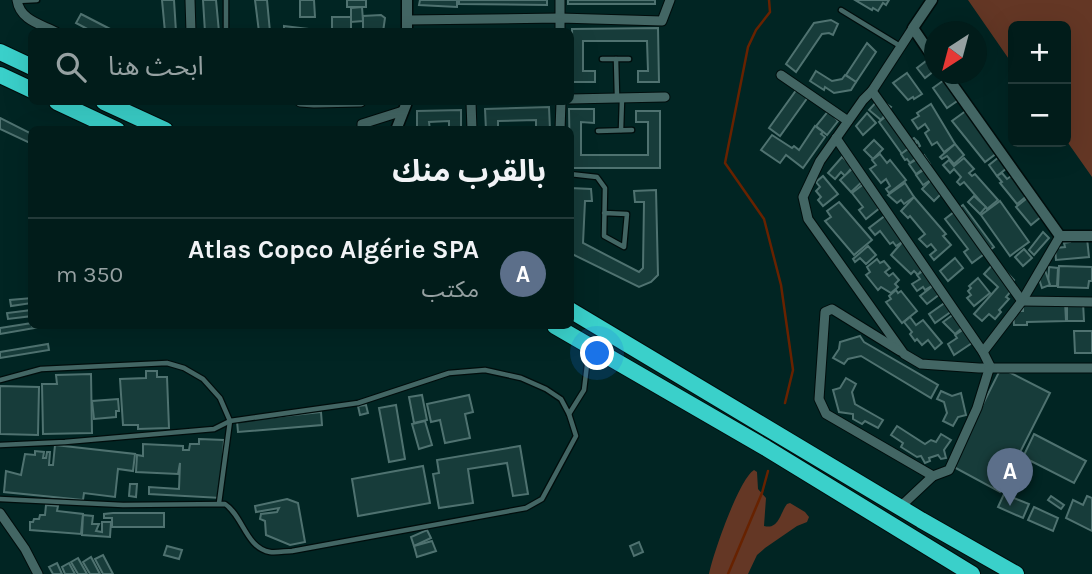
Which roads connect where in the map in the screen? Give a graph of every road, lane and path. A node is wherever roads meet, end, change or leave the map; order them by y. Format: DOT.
graph roads {
  1 [pos="17,0"];
  2 [pos="37,0"];
  3 [pos="190,0"];
  4 [pos="226,0"];
  5 [pos="407,0"];
  6 [pos="560,0"];
  7 [pos="670,0"];
  8 [pos="932,0"];
  9 [pos="841,10"];
  10 [pos="560,18"];
  11 [pos="471,19"];
  12 [pos="407,25"];
  13 [pos="47,28"];
  14 [pos="191,28"];
  15 [pos="226,28"];
  16 [pos="471,28"];
  17 [pos="560,28"];
  18 [pos="913,28"];
  19 [pos="924,44"];
  20 [pos="900,46"];
  21 [pos="0,52"];
  22 [pos="602,59"];
  23 [pos="616,59"];
  24 [pos="629,59"];
  25 [pos="28,65"];
  26 [pos="0,75"];
  27 [pos="781,75"];
  28 [pos="952,84"];
  29 [pos="28,88"];
  30 [pos="872,91"];
  31 [pos="664,97"];
  32 [pos="619,98"];
  33 [pos="574,99"];
  34 [pos="63,105"];
  35 [pos="111,105"];
  36 [pos="471,105"];
  37 [pos="561,105"];
  38 [pos="405,106"];
  39 [pos="848,121"];
  40 [pos="108,126"];
  41 [pos="156,126"];
  42 [pos="362,126"];
  43 [pos="398,126"];
  44 [pos="471,126"];
  45 [pos="559,126"];
  46 [pos="621,130"];
  47 [pos="632,130"];
  48 [pos="598,131"];
  49 [pos="836,138"];
  50 [pos="574,174"];
  51 [pos="604,213"];
  52 [pos="1060,236"];
  53 [pos="1092,236"];
  54 [pos="1022,301"];
  55 [pos="1092,302"];
  56 [pos="574,312"];
  57 [pos="886,328"];
  58 [pos="561,329"];
  59 [pos="865,330"];
  60 [pos="589,344"];
  61 [pos="983,352"];
  62 [pos="904,354"];
  63 [pos="990,366"];
  64 [pos="1092,368"];
  65 [pos="0,380"];
  66 [pos="569,414"];
  67 [pos="230,421"];
  68 [pos="0,445"];
  69 [pos="933,476"];
  70 [pos="0,499"];
  71 [pos="219,504"];
  72 [pos="900,507"];
  73 [pos="0,513"];
  74 [pos="38,574"];
  75 [pos="972,574"];
  76 [pos="1016,574"];
  1 -- 2 [label="lane"];
  1 -- 13 [label="street"];
  3 -- 14 [label="street"];
  4 -- 15 [label="lane"];
  5 -- 12 [label="street"];
  6 -- 10 [label="street"];
  7 -- 10 [label="street"];
  8 -- 18 [label="street"];
  9 -- 20 [label="lane"];
  10 -- 11 [label="street"];
  10 -- 17 [label="street"];
  11 -- 12 [label="street"];
  11 -- 16 [label="street"];
  18 -- 19 [label="street"];
  18 -- 20 [label="street"];
  20 -- 30 [label="street"];
  21 -- 25 [label="highway"];
  22 -- 23 [label="lane"];
  23 -- 24 [label="lane"];
  23 -- 32 [label="lane"];
  26 -- 29 [label="highway"];
  27 -- 39 [label="street"];
  28 -- 52 [label="street"];
  30 -- 39 [label="street"];
  30 -- 54 [label="street"];
  31 -- 32 [label="street"];
  32 -- 33 [label="street"];
  32 -- 46 [label="lane"];
  34 -- 40 [label="highway"];
  35 -- 41 [label="highway"];
  36 -- 44 [label="street"];
  37 -- 45 [label="street"];
  38 -- 42 [label="street"];
  38 -- 43 [label="street"];
  39 -- 49 [label="street"];
  46 -- 47 [label="lane"];
  46 -- 48 [label="lane"];
  49 -- 57 [label="street"];
  49 -- 61 [label="street"];
  50 -- 51 [label="lane"];
  51 -- 51 [label="lane"];
  52 -- 53 [label="street"];
  52 -- 54 [label="street"];
  54 -- 55 [label="street"];
  54 -- 61 [label="street"];
  56 -- 72 [label="highway"];
  57 -- 59 [label="street"];
  57 -- 62 [label="street"];
  58 -- 60 [label="highway"];
  59 -- 62 [label="street"];
  59 -- 69 [label="street"];
  60 -- 66 [label="lane"];
  60 -- 75 [label="highway"];
  61 -- 63 [label="street"];
  62 -- 63 [label="street"];
  63 -- 64 [label="street"];
  63 -- 69 [label="street"];
  65 -- 67 [label="lane"];
  66 -- 67 [label="lane"];
  66 -- 71 [label="lane"];
  67 -- 68 [label="lane"];
  67 -- 71 [label="lane"];
  69 -- 72 [label="street"];
  70 -- 71 [label="lane"];
  72 -- 76 [label="highway"];
  73 -- 74 [label="street"];
}
